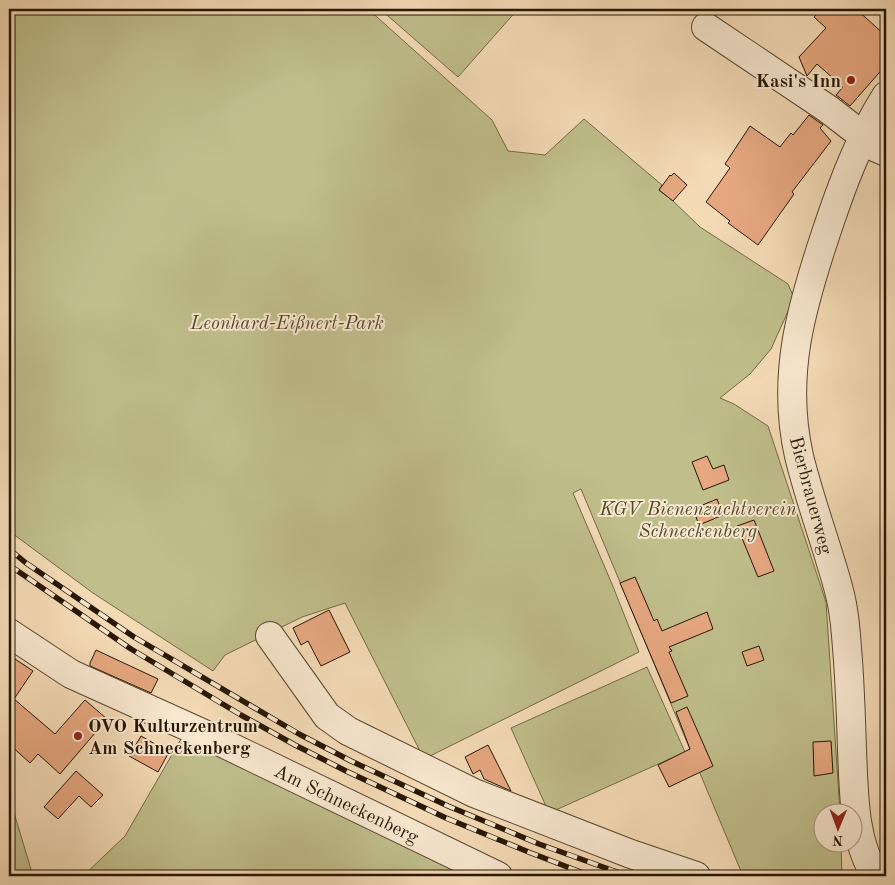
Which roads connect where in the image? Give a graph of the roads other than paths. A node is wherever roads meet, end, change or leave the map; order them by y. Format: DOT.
graph roads {
  1 [pos="706,27"];
  2 [pos="886,96"];
  3 [pos="862,139"];
  4 [pos="886,152"];
  5 [pos="9,634"];
  6 [pos="270,636"];
  7 [pos="498,876"];
  8 [pos="696,876"];
  9 [pos="876,876"];
  1 -- 3 [label="street"];
  2 -- 3 [label="street, Bierbrauerweg"];
  3 -- 4 [label="street"];
  3 -- 9 [label="street, Bierbrauerweg"];
  5 -- 7 [label="street, Am Schneckenberg"];
  6 -- 8 [label="street"];
}
